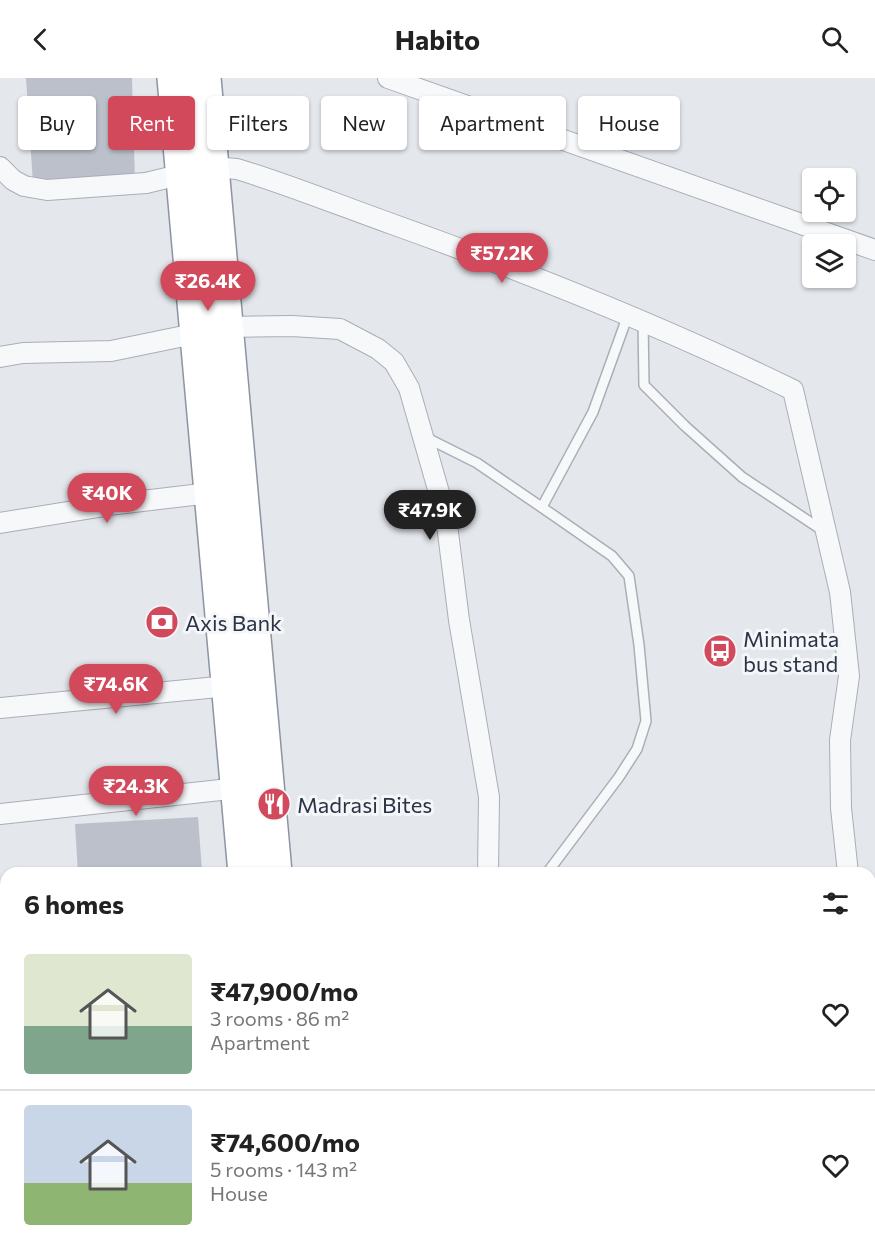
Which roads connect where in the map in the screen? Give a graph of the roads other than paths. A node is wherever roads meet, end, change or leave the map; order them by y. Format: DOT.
graph roads {
  1 [pos="174,78"];
  2 [pos="204,78"];
  3 [pos="388,78"];
  4 [pos="0,167"];
  5 [pos="198,170"];
  6 [pos="875,250"];
  7 [pos="636,317"];
  8 [pos="212,330"];
  9 [pos="0,357"];
  10 [pos="425,437"];
  11 [pos="210,493"];
  12 [pos="542,507"];
  13 [pos="0,522"];
  14 [pos="827,533"];
  15 [pos="228,686"];
  16 [pos="0,708"];
  17 [pos="252,787"];
  18 [pos="0,814"];
  19 [pos="245,867"];
  20 [pos="273,867"];
  21 [pos="488,867"];
  22 [pos="551,867"];
  23 [pos="847,867"];
  1 -- 5 [label="highway"];
  2 -- 5 [label="highway"];
  3 -- 6 [label="street"];
  4 -- 5 [label="street"];
  5 -- 7 [label="street"];
  5 -- 8 [label="highway"];
  7 -- 12 [label="lane"];
  7 -- 14 [label="lane"];
  7 -- 14 [label="street"];
  8 -- 9 [label="street"];
  8 -- 10 [label="street"];
  8 -- 11 [label="highway"];
  8 -- 17 [label="highway"];
  10 -- 12 [label="lane"];
  10 -- 21 [label="street"];
  11 -- 13 [label="street"];
  11 -- 15 [label="highway"];
  12 -- 22 [label="lane"];
  14 -- 23 [label="street"];
  15 -- 16 [label="street"];
  15 -- 17 [label="highway"];
  17 -- 18 [label="street"];
  17 -- 19 [label="highway"];
  17 -- 20 [label="highway"];
}
